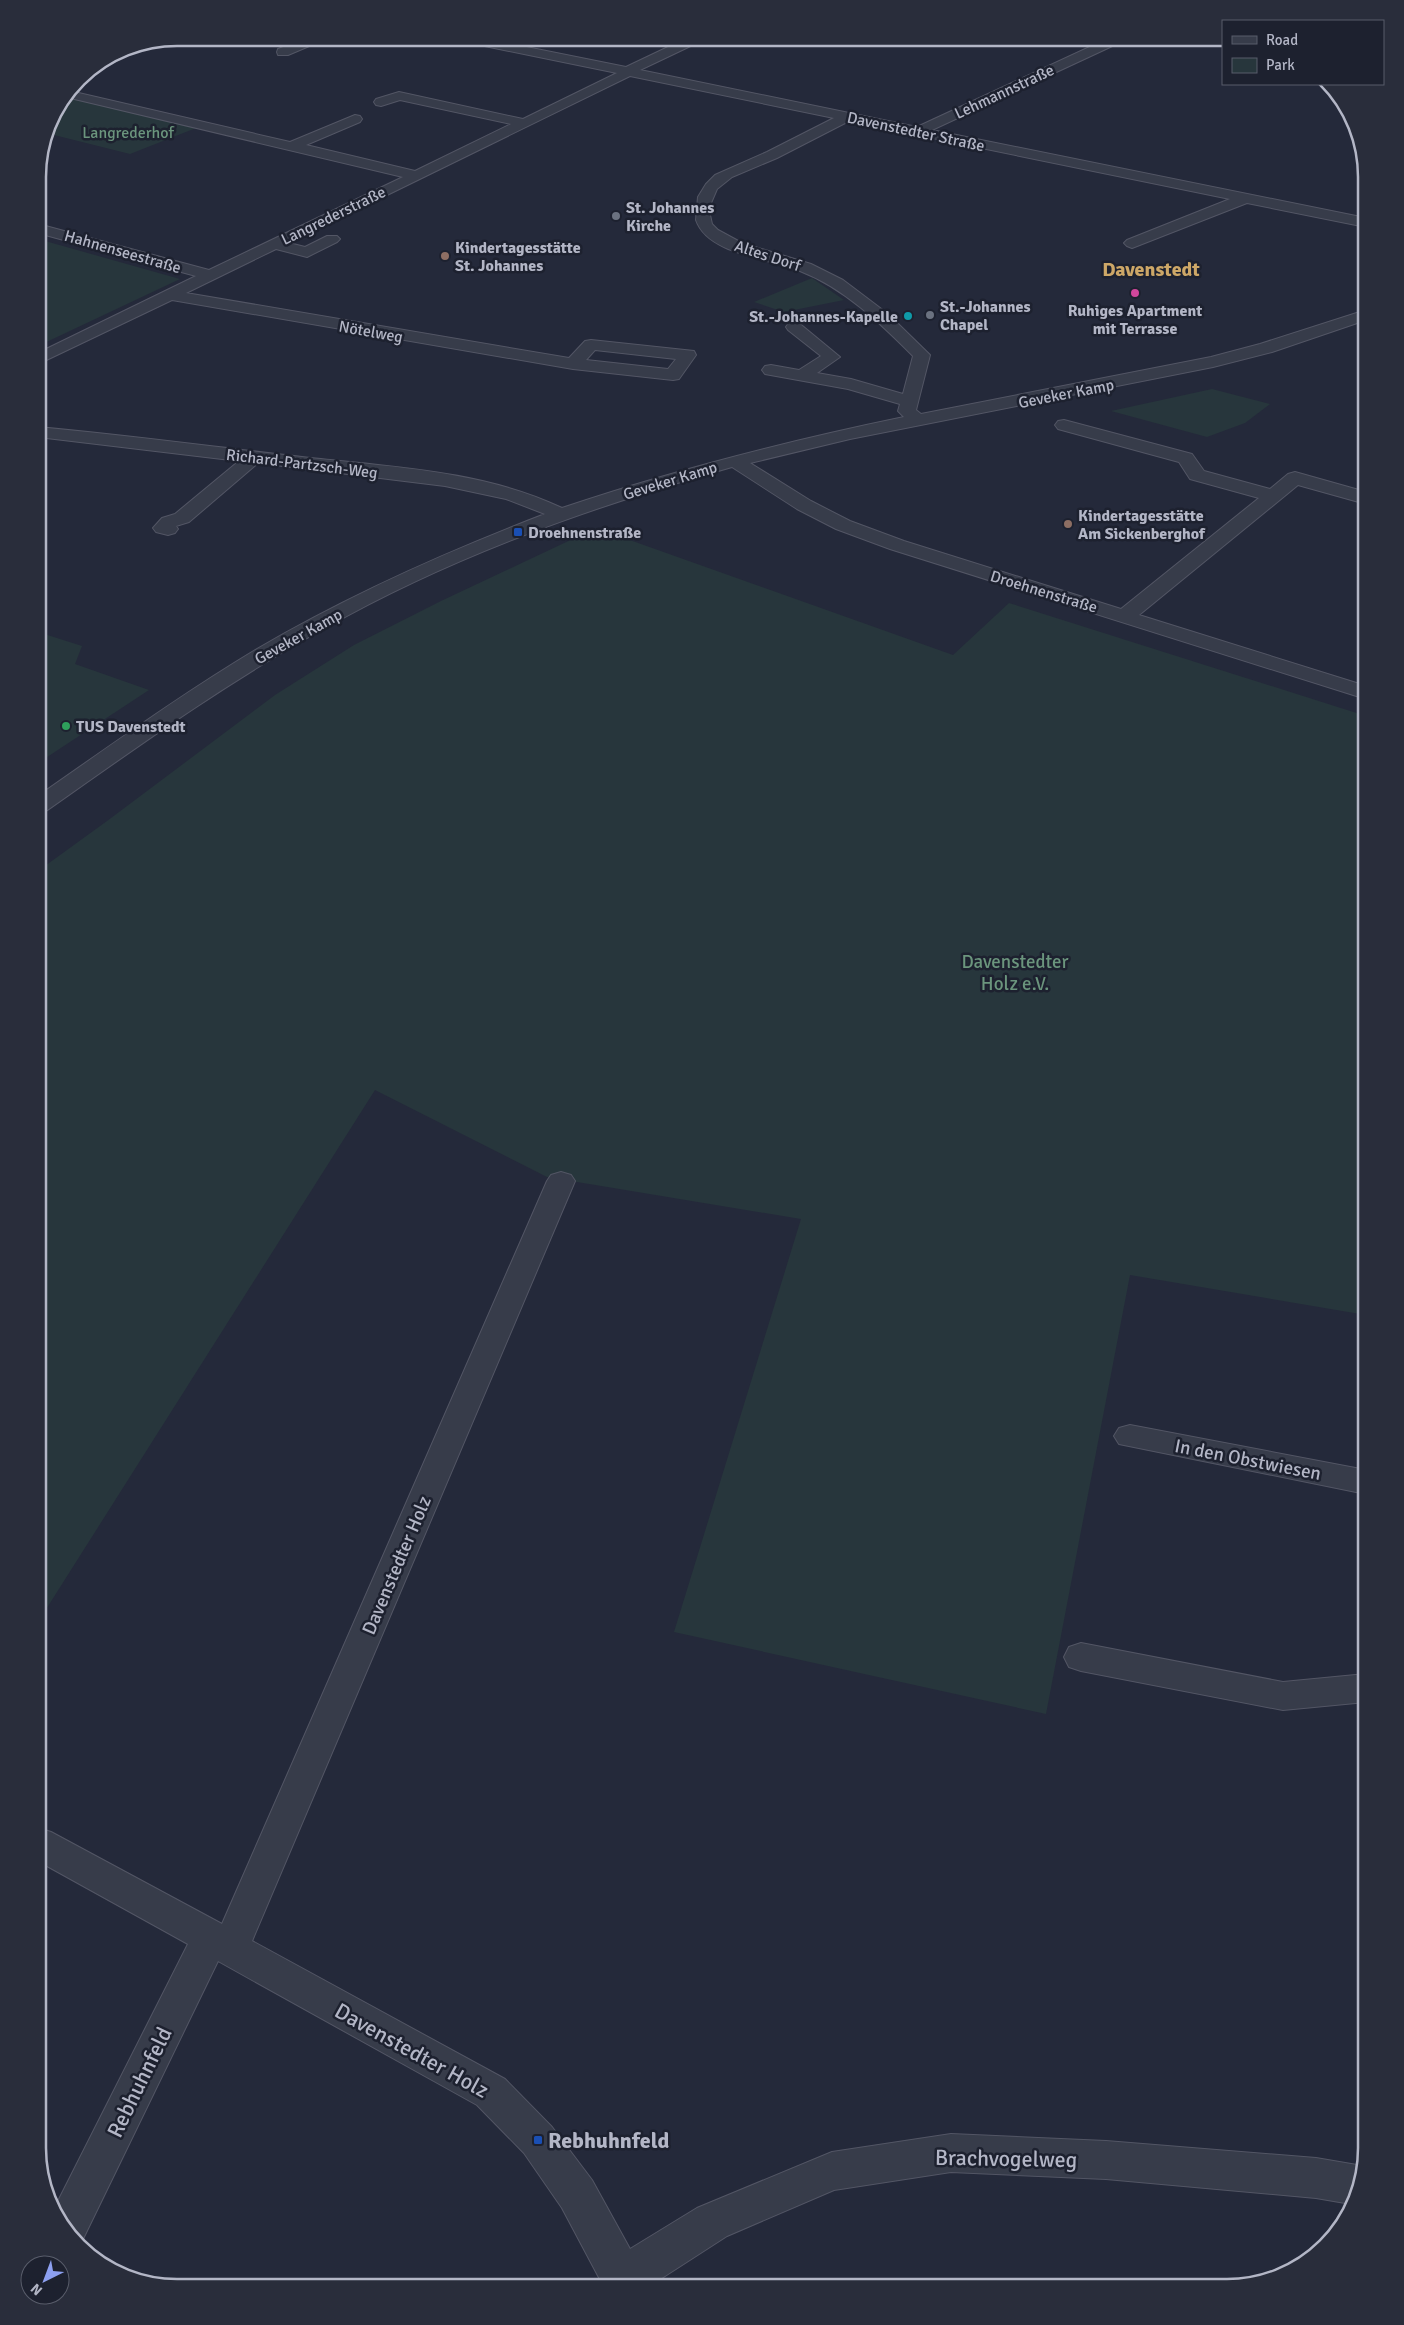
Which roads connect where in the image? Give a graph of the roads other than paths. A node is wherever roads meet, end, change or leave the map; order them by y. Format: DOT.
graph roads {
  1 [pos="295,47"];
  2 [pos="510,47"];
  3 [pos="678,47"];
  4 [pos="1100,47"];
  5 [pos="283,52"];
  6 [pos="629,71"];
  7 [pos="75,96"];
  8 [pos="381,102"];
  9 [pos="846,117"];
  10 [pos="355,119"];
  11 [pos="524,123"];
  12 [pos="916,132"];
  13 [pos="292,146"];
  14 [pos="415,175"];
  15 [pos="1247,198"];
  16 [pos="1358,221"];
  17 [pos="47,231"];
  18 [pos="332,239"];
  19 [pos="1132,243"];
  20 [pos="273,244"];
  21 [pos="209,276"];
  22 [pos="169,295"];
  23 [pos="1358,318"];
  24 [pos="794,326"];
  25 [pos="47,355"];
  26 [pos="573,364"];
  27 [pos="772,370"];
  28 [pos="802,375"];
  29 [pos="908,401"];
  30 [pos="919,421"];
  31 [pos="1064,425"];
  32 [pos="47,433"];
  33 [pos="254,457"];
  34 [pos="734,461"];
  35 [pos="1273,496"];
  36 [pos="1358,496"];
  37 [pos="561,515"];
  38 [pos="168,529"];
  39 [pos="1124,616"];
  40 [pos="1358,689"];
  41 [pos="47,800"];
  42 [pos="562,1181"];
  43 [pos="1130,1436"];
  44 [pos="1358,1480"];
  45 [pos="1081,1657"];
  46 [pos="1358,1689"];
  47 [pos="46,1847"];
  48 [pos="220,1943"];
  49 [pos="1352,2184"];
  50 [pos="70,2222"];
  51 [pos="623,2278"];
  52 [pos="632,2278"];
  1 -- 5 [label="street"];
  2 -- 6 [label="street, Davenstedter Straße"];
  3 -- 6 [label="street, Langrederstraße"];
  4 -- 12 [label="street, Lehmannstraße"];
  6 -- 9 [label="street, Davenstedter Straße"];
  6 -- 11 [label="street, Langrederstraße"];
  7 -- 13 [label="street"];
  8 -- 11 [label="street"];
  9 -- 12 [label="street, Davenstedter Straße"];
  9 -- 29 [label="street, Altes Dorf"];
  10 -- 13 [label="street"];
  11 -- 14 [label="street, Langrederstraße"];
  12 -- 15 [label="street, Davenstedter Straße"];
  13 -- 14 [label="street"];
  14 -- 20 [label="street, Langrederstraße"];
  15 -- 16 [label="street, Davenstedter Straße"];
  15 -- 19 [label="street"];
  17 -- 21 [label="street, Hahnenseestraße"];
  18 -- 20 [label="street"];
  20 -- 21 [label="street, Langrederstraße"];
  21 -- 22 [label="street, Langrederstraße"];
  22 -- 25 [label="street, Langrederstraße"];
  22 -- 26 [label="street, Nötelweg"];
  23 -- 30 [label="street, Geveker Kamp"];
  24 -- 28 [label="street"];
  26 -- 26 [label="street, Nötelweg"];
  27 -- 28 [label="street"];
  28 -- 29 [label="street"];
  29 -- 30 [label="street"];
  30 -- 34 [label="street, Geveker Kamp"];
  31 -- 35 [label="street"];
  32 -- 33 [label="street, Richard-Partzsch-Weg"];
  33 -- 37 [label="street, Richard-Partzsch-Weg"];
  33 -- 38 [label="street"];
  34 -- 37 [label="street, Geveker Kamp"];
  34 -- 39 [label="street, Droehnenstraße"];
  35 -- 36 [label="street"];
  35 -- 39 [label="street"];
  37 -- 41 [label="street, Geveker Kamp"];
  39 -- 40 [label="street, Droehnenstraße"];
  42 -- 48 [label="street, Davenstedter Holz"];
  43 -- 44 [label="street, In den Obstwiesen"];
  45 -- 46 [label="street"];
  47 -- 48 [label="street, Davenstedter Holz"];
  48 -- 50 [label="street, Rebhuhnfeld"];
  48 -- 51 [label="street, Davenstedter Holz"];
  49 -- 52 [label="street, Brachvogelweg"];
}
